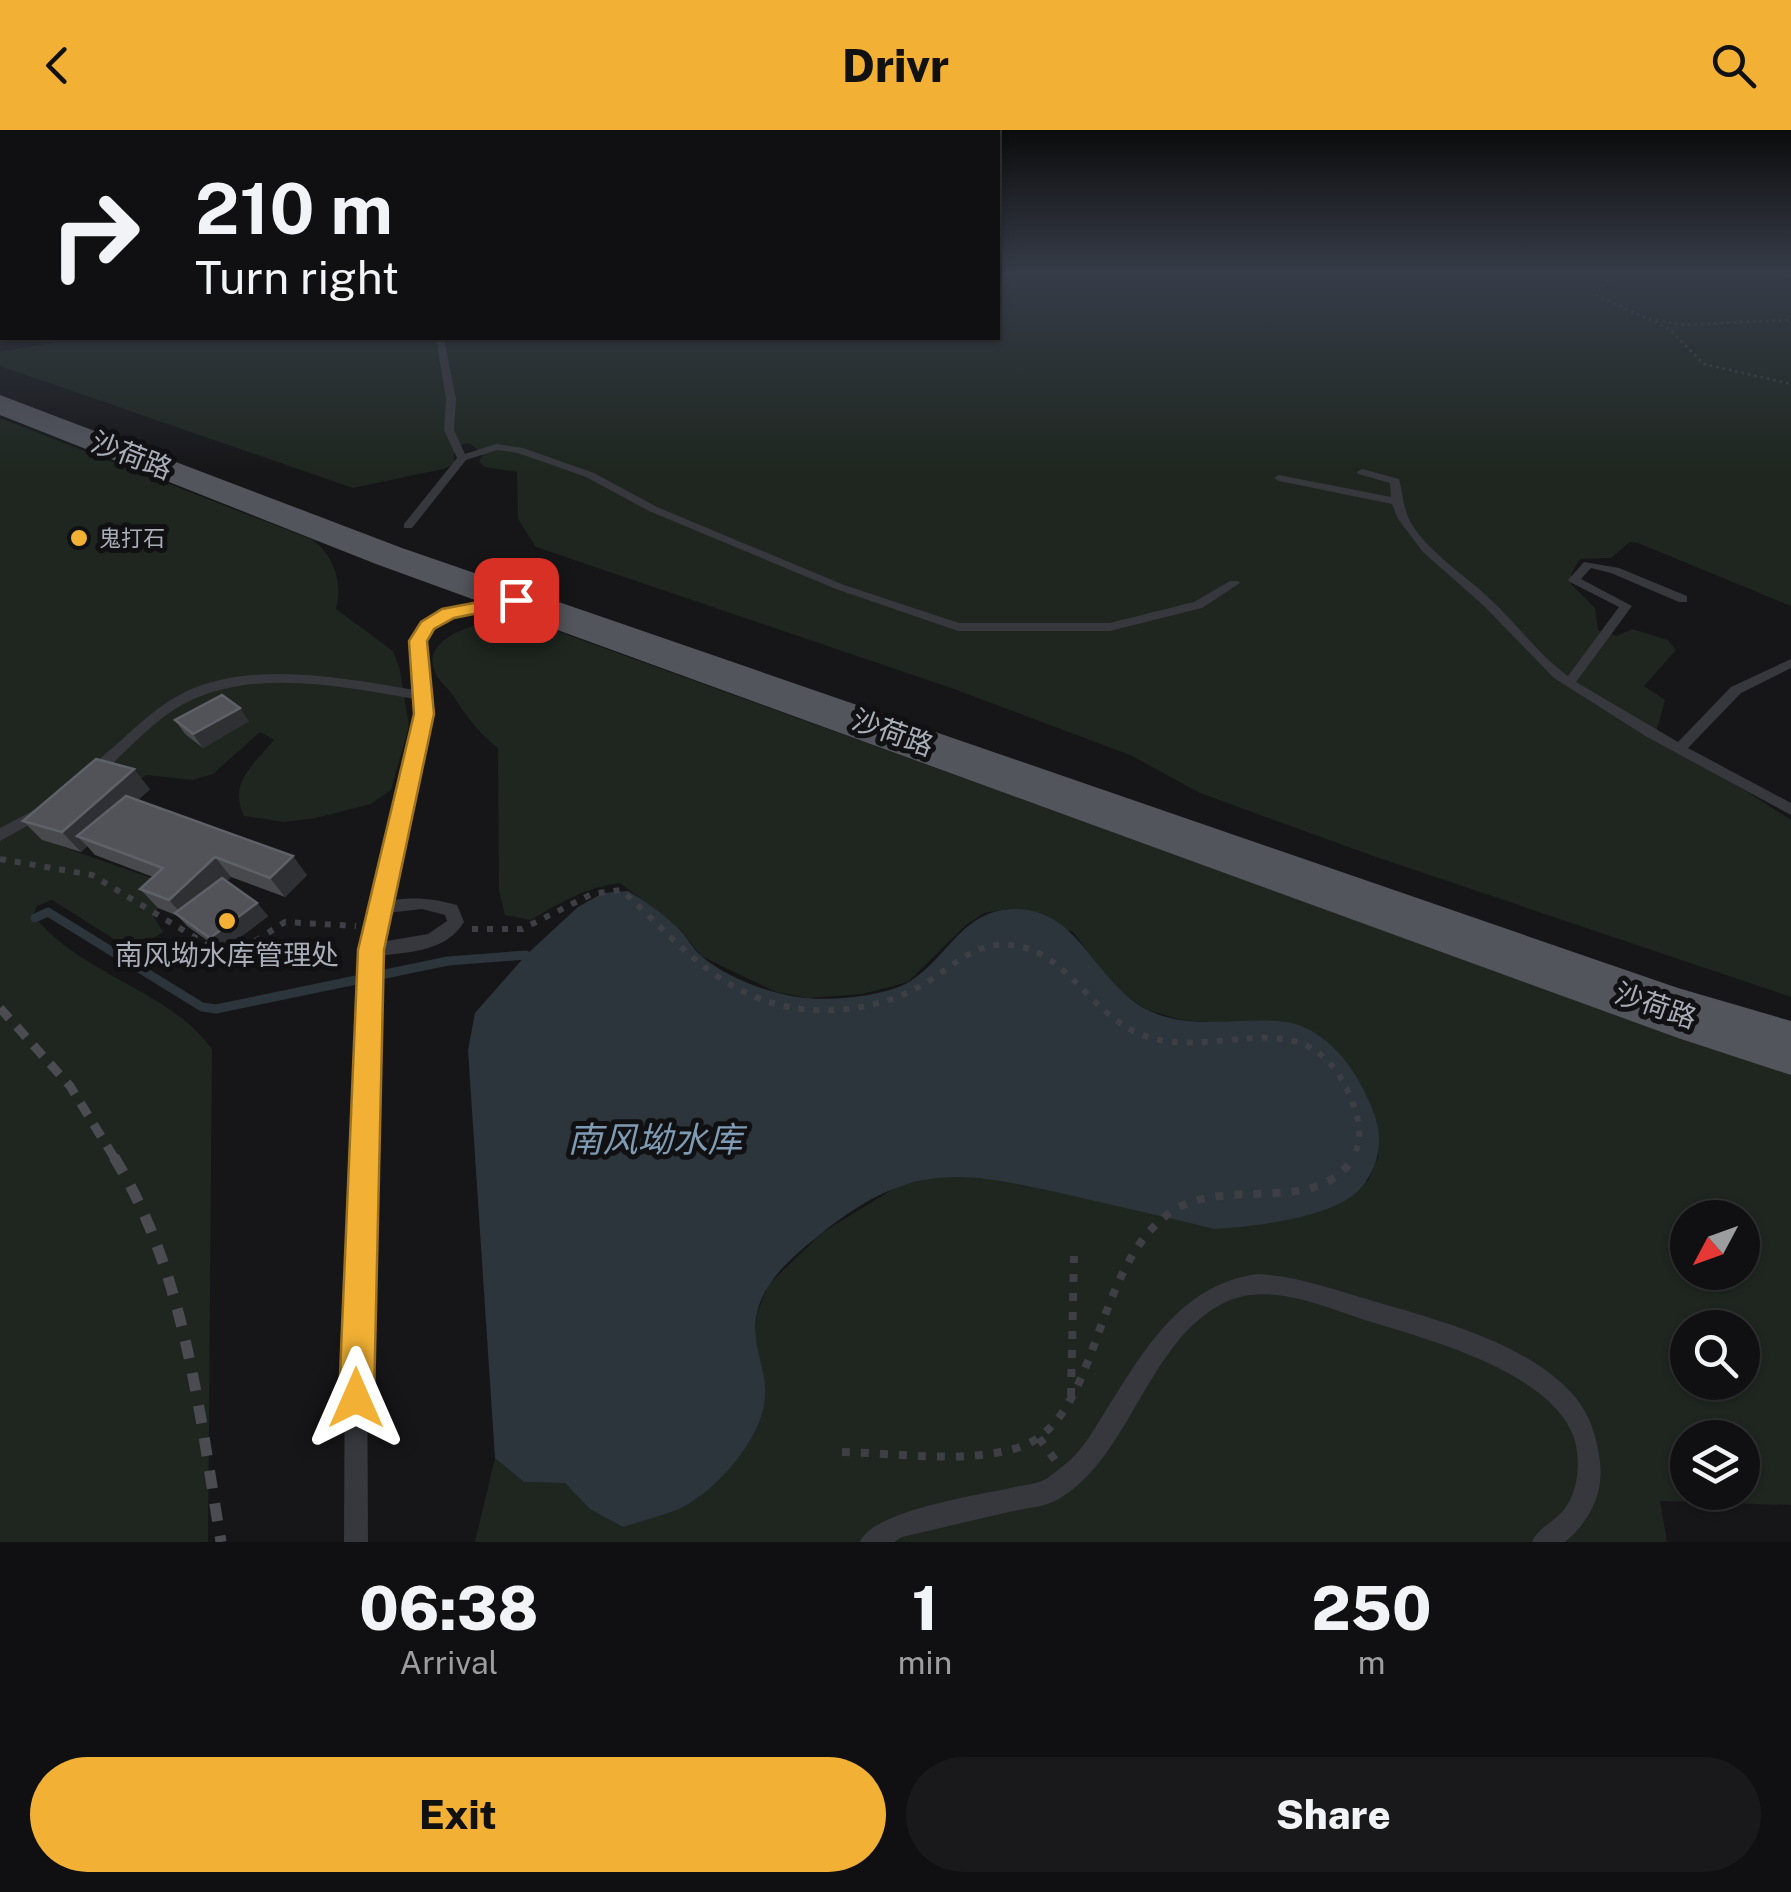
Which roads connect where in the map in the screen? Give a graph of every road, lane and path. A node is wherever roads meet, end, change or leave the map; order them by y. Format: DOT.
graph roads {
  1 [pos="440,340"];
  2 [pos="1682,340"];
  3 [pos="0,378"];
  4 [pos="1791,384"];
  5 [pos="0,404"];
  6 [pos="462,458"];
  7 [pos="1362,472"];
  8 [pos="1278,478"];
  9 [pos="1394,501"];
  10 [pos="408,526"];
  11 [pos="1234,583"];
  12 [pos="1683,599"];
  13 [pos="516,600"];
  14 [pos="1791,663"];
  15 [pos="1569,683"];
  16 [pos="419,695"];
  17 [pos="1682,746"];
  18 [pos="84,781"];
  19 [pos="60,801"];
  20 [pos="1791,810"];
  21 [pos="0,835"];
  22 [pos="0,859"];
  23 [pos="379,908"];
  24 [pos="376,927"];
  25 [pos="454,927"];
  26 [pos="370,958"];
  27 [pos="1791,1012"];
  28 [pos="1791,1048"];
  29 [pos="1074,1256"];
  30 [pos="1071,1400"];
  31 [pos="842,1452"];
  32 [pos="356,1542"];
  33 [pos="872,1542"];
  34 [pos="1544,1542"];
  1 -- 6 [label="lane"];
  2 -- 4 [label="path"];
  3 -- 10 [label="main road, 沙荷路"];
  5 -- 13 [label="main road, 沙荷路"];
  6 -- 10 [label="lane"];
  6 -- 11 [label="lane"];
  7 -- 9 [label="lane"];
  8 -- 9 [label="lane"];
  9 -- 15 [label="lane"];
  10 -- 27 [label="main road, 沙荷路"];
  12 -- 15 [label="lane"];
  13 -- 16 [label="lane"];
  13 -- 28 [label="main road, 沙荷路"];
  14 -- 17 [label="lane"];
  15 -- 17 [label="lane"];
  16 -- 18 [label="lane"];
  16 -- 23 [label="lane"];
  17 -- 20 [label="lane"];
  19 -- 21 [label="lane"];
  22 -- 24 [label="path"];
  23 -- 24 [label="lane"];
  23 -- 25 [label="lane"];
  24 -- 26 [label="lane"];
  25 -- 26 [label="lane"];
  25 -- 30 [label="path"];
  26 -- 32 [label="lane"];
  29 -- 30 [label="path"];
  30 -- 31 [label="path"];
  33 -- 34 [label="lane"];
}
